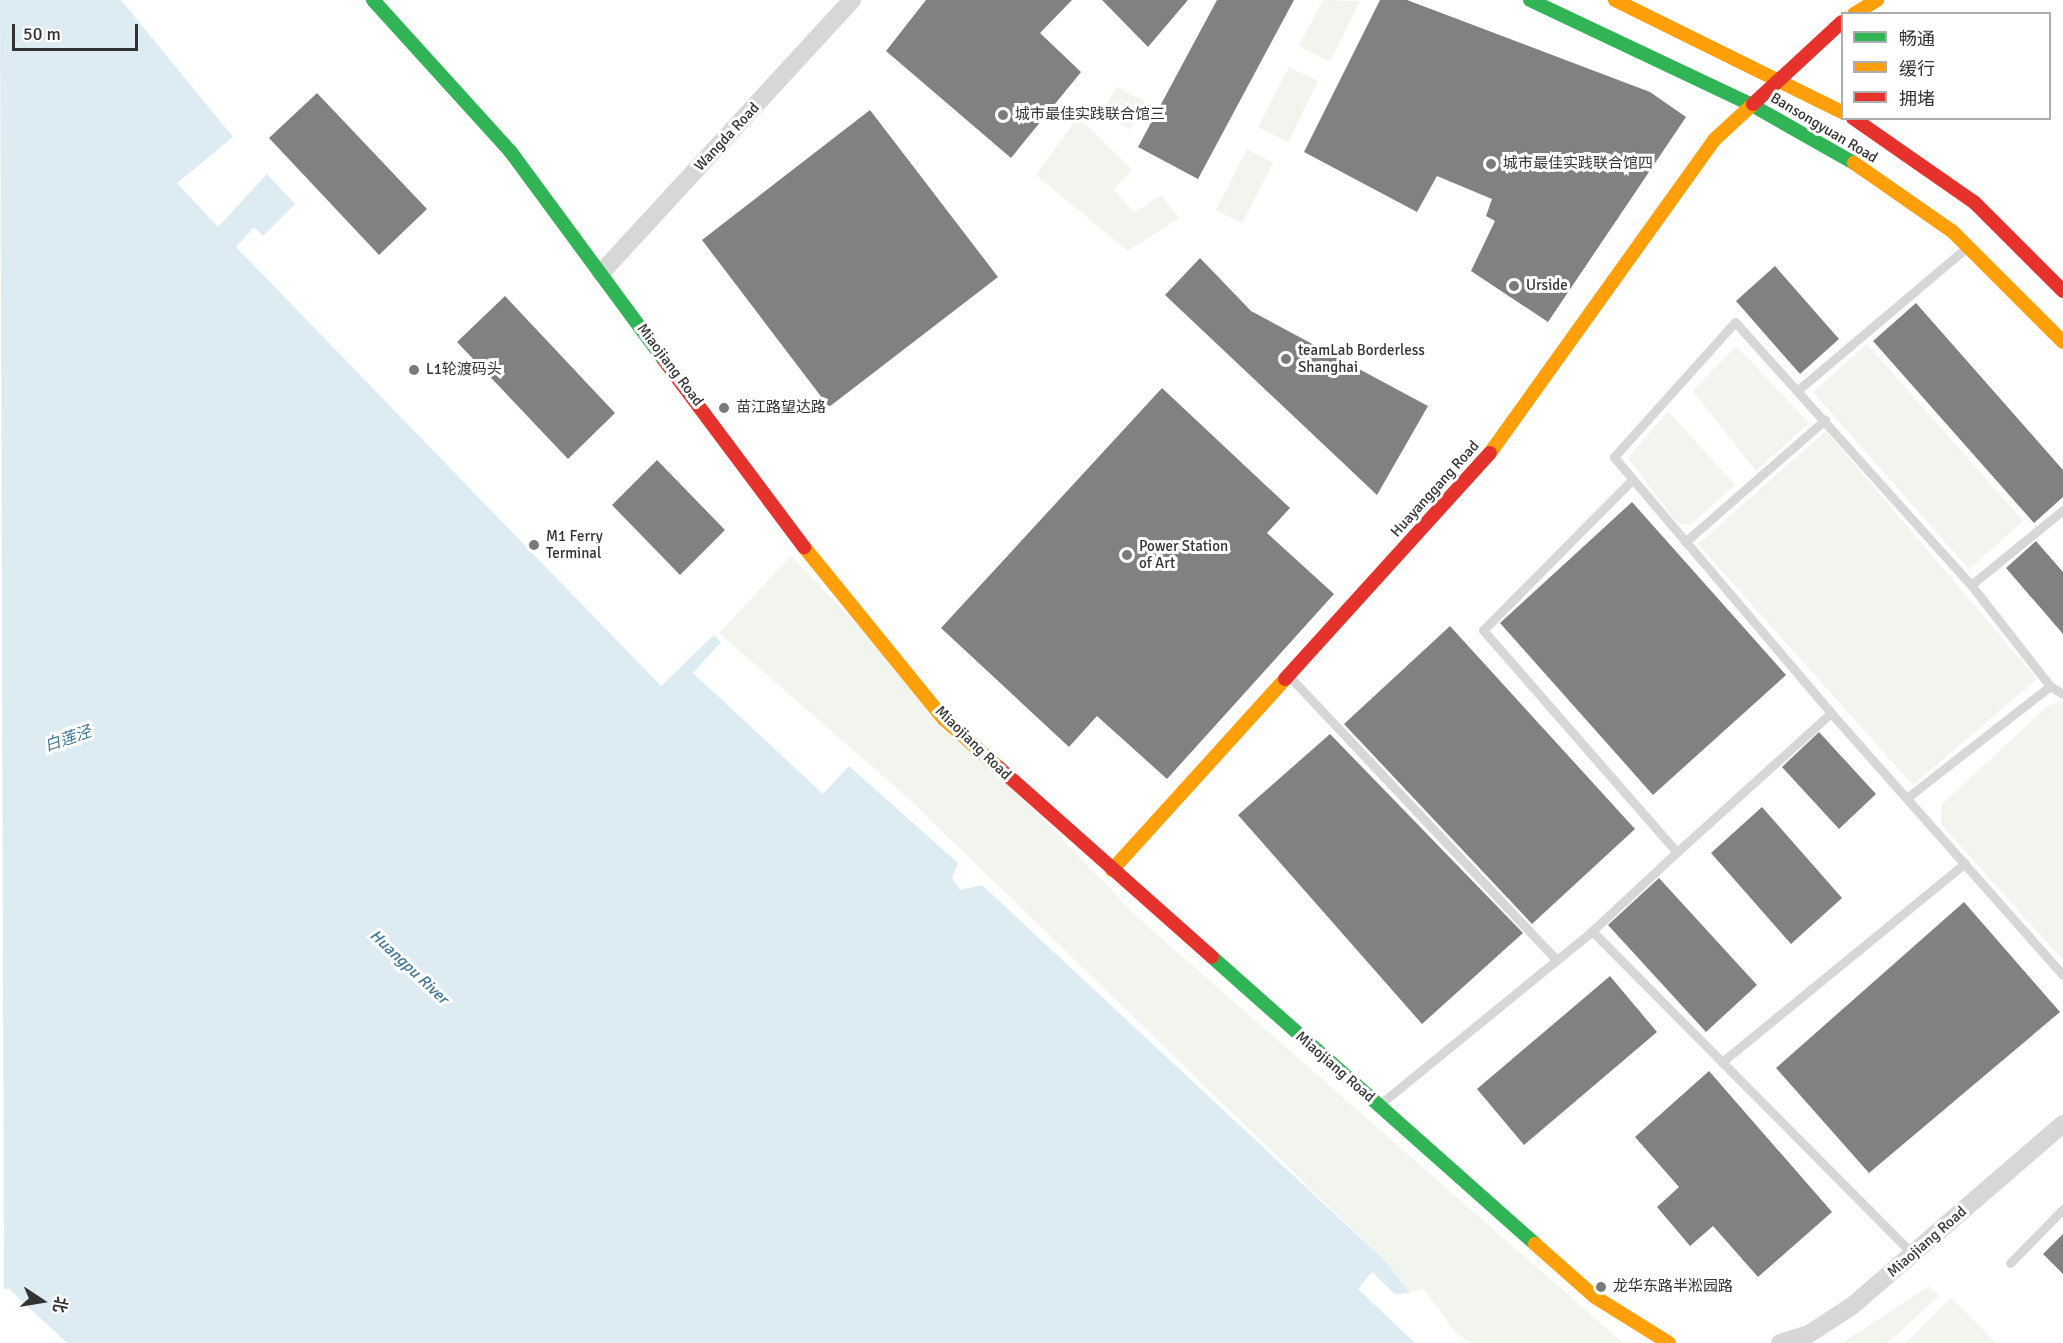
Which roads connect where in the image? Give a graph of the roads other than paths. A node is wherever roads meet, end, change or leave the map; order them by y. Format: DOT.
graph roads {
  1 [pos="373,0"];
  2 [pos="852,0"];
  3 [pos="1530,0"];
  4 [pos="1615,0"];
  5 [pos="1877,0"];
  6 [pos="1857,12"];
  7 [pos="1841,23"];
  8 [pos="1778,76"];
  9 [pos="1749,104"];
  10 [pos="1841,111"];
  11 [pos="1855,120"];
  12 [pos="1968,247"];
  13 [pos="601,273"];
  14 [pos="2063,291"];
  15 [pos="2063,342"];
  16 [pos="1798,390"];
  17 [pos="1825,420"];
  18 [pos="1632,481"];
  19 [pos="2063,510"];
  20 [pos="1685,542"];
  21 [pos="1971,585"];
  22 [pos="1288,675"];
  23 [pos="2050,686"];
  24 [pos="2063,694"];
  25 [pos="1831,713"];
  26 [pos="1908,797"];
  27 [pos="1677,852"];
  28 [pos="1965,863"];
  29 [pos="1112,870"];
  30 [pos="1592,931"];
  31 [pos="1557,960"];
  32 [pos="2063,975"];
  33 [pos="1722,1062"];
  34 [pos="1378,1106"];
  35 [pos="2063,1124"];
  36 [pos="2063,1209"];
  37 [pos="1913,1254"];
  38 [pos="2010,1263"];
  39 [pos="1669,1343"];
  40 [pos="1780,1343"];
  1 -- 13 [label="street, Miaojiang Road"];
  2 -- 13 [label="street, Wangda Road"];
  3 -- 9 [label="street, Bansongyuan Road"];
  4 -- 8 [label="street, Bansongyuan Road"];
  5 -- 6 [label="street"];
  7 -- 8 [label="street, Huayanggang Road"];
  8 -- 9 [label="street, Huayanggang Road"];
  8 -- 10 [label="street, Bansongyuan Road"];
  9 -- 12 [label="street, Bansongyuan Road"];
  9 -- 22 [label="street, Huayanggang Road"];
  11 -- 14 [label="street, Bansongyuan Road"];
  12 -- 15 [label="street, Bansongyuan Road"];
  12 -- 16 [label="lane"];
  13 -- 29 [label="street, Miaojiang Road"];
  16 -- 17 [label="lane"];
  16 -- 18 [label="lane"];
  17 -- 20 [label="lane"];
  17 -- 21 [label="lane"];
  18 -- 20 [label="lane"];
  18 -- 27 [label="lane"];
  19 -- 21 [label="lane"];
  20 -- 25 [label="lane"];
  21 -- 23 [label="lane"];
  22 -- 29 [label="street, Huayanggang Road"];
  22 -- 31 [label="lane"];
  23 -- 24 [label="lane"];
  23 -- 26 [label="lane"];
  25 -- 26 [label="lane"];
  25 -- 27 [label="lane"];
  26 -- 28 [label="lane"];
  27 -- 30 [label="lane"];
  28 -- 32 [label="lane"];
  28 -- 33 [label="lane"];
  29 -- 34 [label="street, Miaojiang Road"];
  30 -- 31 [label="lane"];
  30 -- 33 [label="lane"];
  31 -- 34 [label="lane"];
  33 -- 37 [label="lane"];
  34 -- 39 [label="street, Miaojiang Road"];
  35 -- 37 [label="street, Miaojiang Road"];
  36 -- 38 [label="lane"];
  37 -- 40 [label="street, Miaojiang Road"];
}
